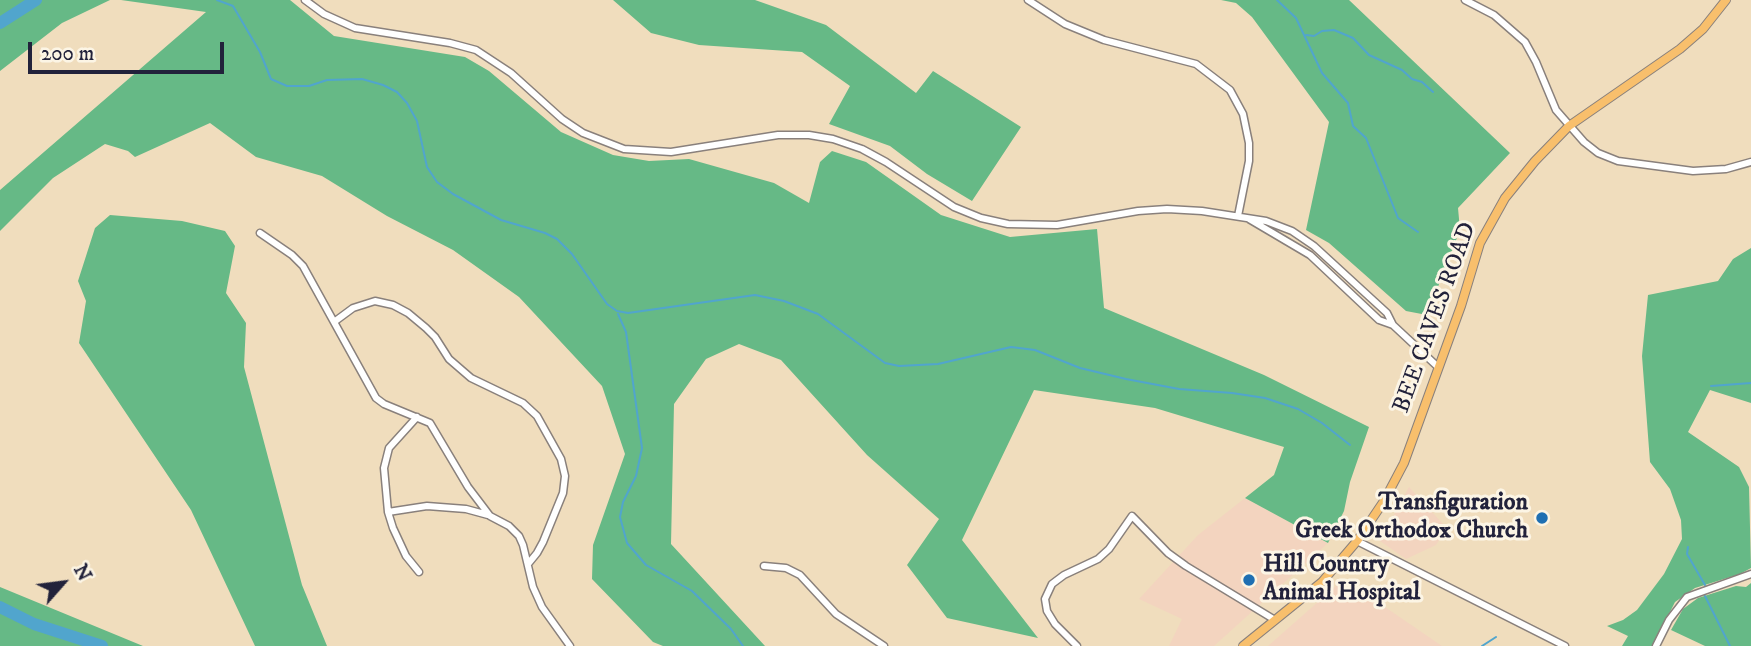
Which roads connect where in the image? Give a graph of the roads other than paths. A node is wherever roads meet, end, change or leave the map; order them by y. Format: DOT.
graph roads {
  1 [pos="305,0"];
  2 [pos="1028,0"];
  3 [pos="1465,0"];
  4 [pos="1726,0"];
  5 [pos="1569,126"];
  6 [pos="1751,162"];
  7 [pos="1238,216"];
  8 [pos="1249,219"];
  9 [pos="260,233"];
  10 [pos="1312,244"];
  11 [pos="1306,252"];
  12 [pos="334,322"];
  13 [pos="1393,325"];
  14 [pos="1438,367"];
  15 [pos="417,417"];
  16 [pos="388,512"];
  17 [pos="490,516"];
  18 [pos="1357,541"];
  19 [pos="528,564"];
  20 [pos="764,566"];
  21 [pos="419,572"];
  22 [pos="1751,574"];
  23 [pos="1275,620"];
  24 [pos="570,646"];
  25 [pos="884,646"];
  26 [pos="1077,646"];
  27 [pos="1244,646"];
  28 [pos="1565,646"];
  29 [pos="1657,646"];
  1 -- 7 [label="street"];
  2 -- 7 [label="street"];
  3 -- 5 [label="street"];
  4 -- 5 [label="main road, BEE CAVES ROAD"];
  5 -- 6 [label="street"];
  5 -- 14 [label="main road, BEE CAVES ROAD"];
  7 -- 8 [label="street"];
  8 -- 10 [label="street"];
  8 -- 11 [label="street"];
  9 -- 12 [label="street"];
  10 -- 11 [label="street"];
  10 -- 13 [label="street"];
  11 -- 13 [label="street"];
  12 -- 15 [label="street"];
  12 -- 19 [label="street"];
  13 -- 14 [label="street"];
  14 -- 18 [label="main road, BEE CAVES ROAD"];
  15 -- 16 [label="street"];
  15 -- 17 [label="street"];
  16 -- 17 [label="street"];
  16 -- 21 [label="street"];
  17 -- 19 [label="street"];
  18 -- 23 [label="main road, BEE CAVES ROAD"];
  18 -- 28 [label="street"];
  19 -- 24 [label="street"];
  20 -- 25 [label="street"];
  22 -- 29 [label="street"];
  23 -- 26 [label="street"];
  23 -- 27 [label="main road, BEE CAVES ROAD"];
}
